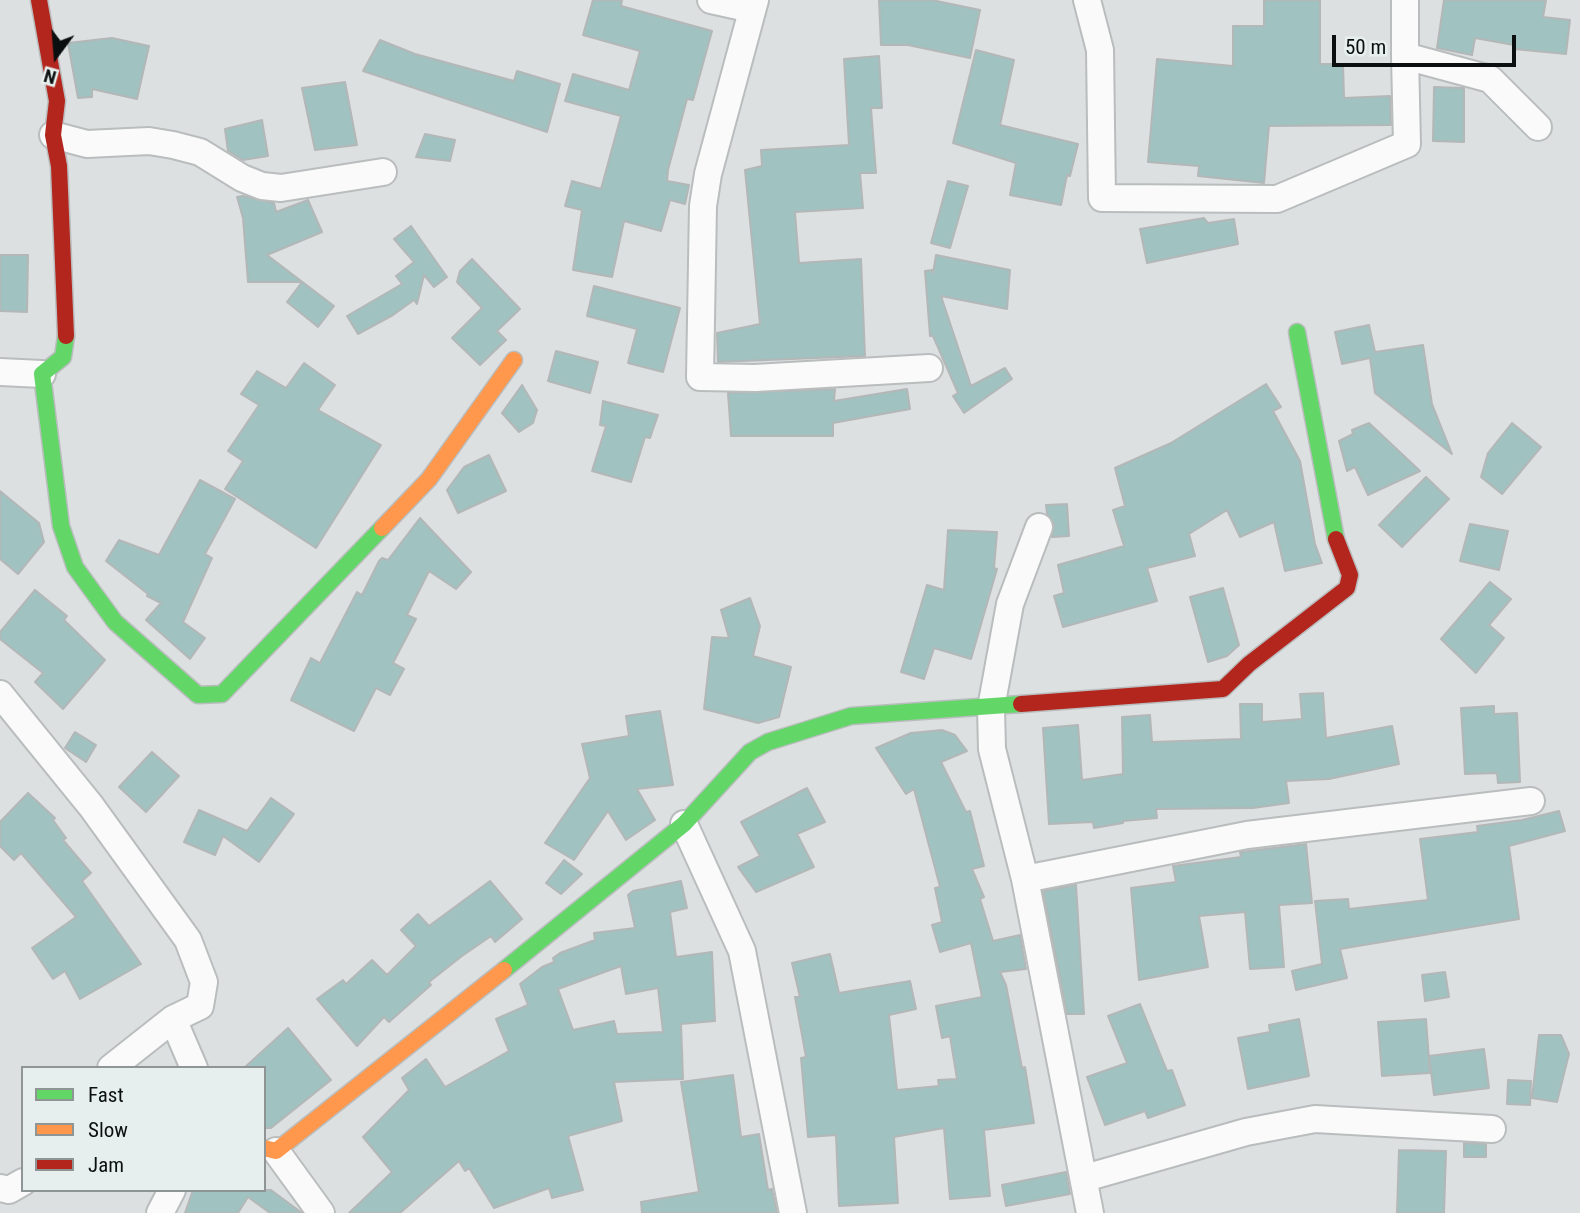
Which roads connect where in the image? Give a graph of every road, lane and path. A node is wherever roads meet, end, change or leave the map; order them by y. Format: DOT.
graph roads {
  1 [pos="39,0"];
  2 [pos="712,0"];
  3 [pos="1087,0"];
  4 [pos="1405,0"];
  5 [pos="753,4"];
  6 [pos="1405,56"];
  7 [pos="1538,127"];
  8 [pos="53,135"];
  9 [pos="88,144"];
  10 [pos="59,166"];
  11 [pos="383,172"];
  12 [pos="1297,332"];
  13 [pos="514,360"];
  14 [pos="929,368"];
  15 [pos="0,372"];
  16 [pos="42,374"];
  17 [pos="1039,527"];
  18 [pos="0,694"];
  19 [pos="991,708"];
  20 [pos="1531,801"];
  21 [pos="684,824"];
  22 [pos="1026,879"];
  23 [pos="173,1019"];
  24 [pos="114,1066"];
  25 [pos="193,1066"];
  26 [pos="1492,1129"];
  27 [pos="270,1150"];
  28 [pos="1086,1178"];
  29 [pos="21,1183"];
  30 [pos="0,1188"];
  31 [pos="171,1192"];
  32 [pos="160,1213"];
  33 [pos="321,1213"];
  34 [pos="793,1213"];
  35 [pos="1090,1213"];
  1 -- 8 [label="street"];
  2 -- 5 [label="street"];
  3 -- 6 [label="street"];
  4 -- 6 [label="street"];
  5 -- 14 [label="street"];
  6 -- 7 [label="street"];
  8 -- 9 [label="street"];
  8 -- 10 [label="street"];
  9 -- 10 [label="street"];
  9 -- 11 [label="street"];
  10 -- 16 [label="street"];
  12 -- 19 [label="street"];
  13 -- 16 [label="street"];
  15 -- 16 [label="street"];
  17 -- 19 [label="street"];
  18 -- 23 [label="street"];
  19 -- 21 [label="street"];
  19 -- 22 [label="street"];
  20 -- 22 [label="street"];
  21 -- 27 [label="street"];
  21 -- 34 [label="street"];
  22 -- 28 [label="street"];
  23 -- 24 [label="street"];
  23 -- 25 [label="street"];
  26 -- 28 [label="street"];
  27 -- 33 [label="street"];
  28 -- 35 [label="street"];
  29 -- 30 [label="street"];
  31 -- 32 [label="street"];
}
